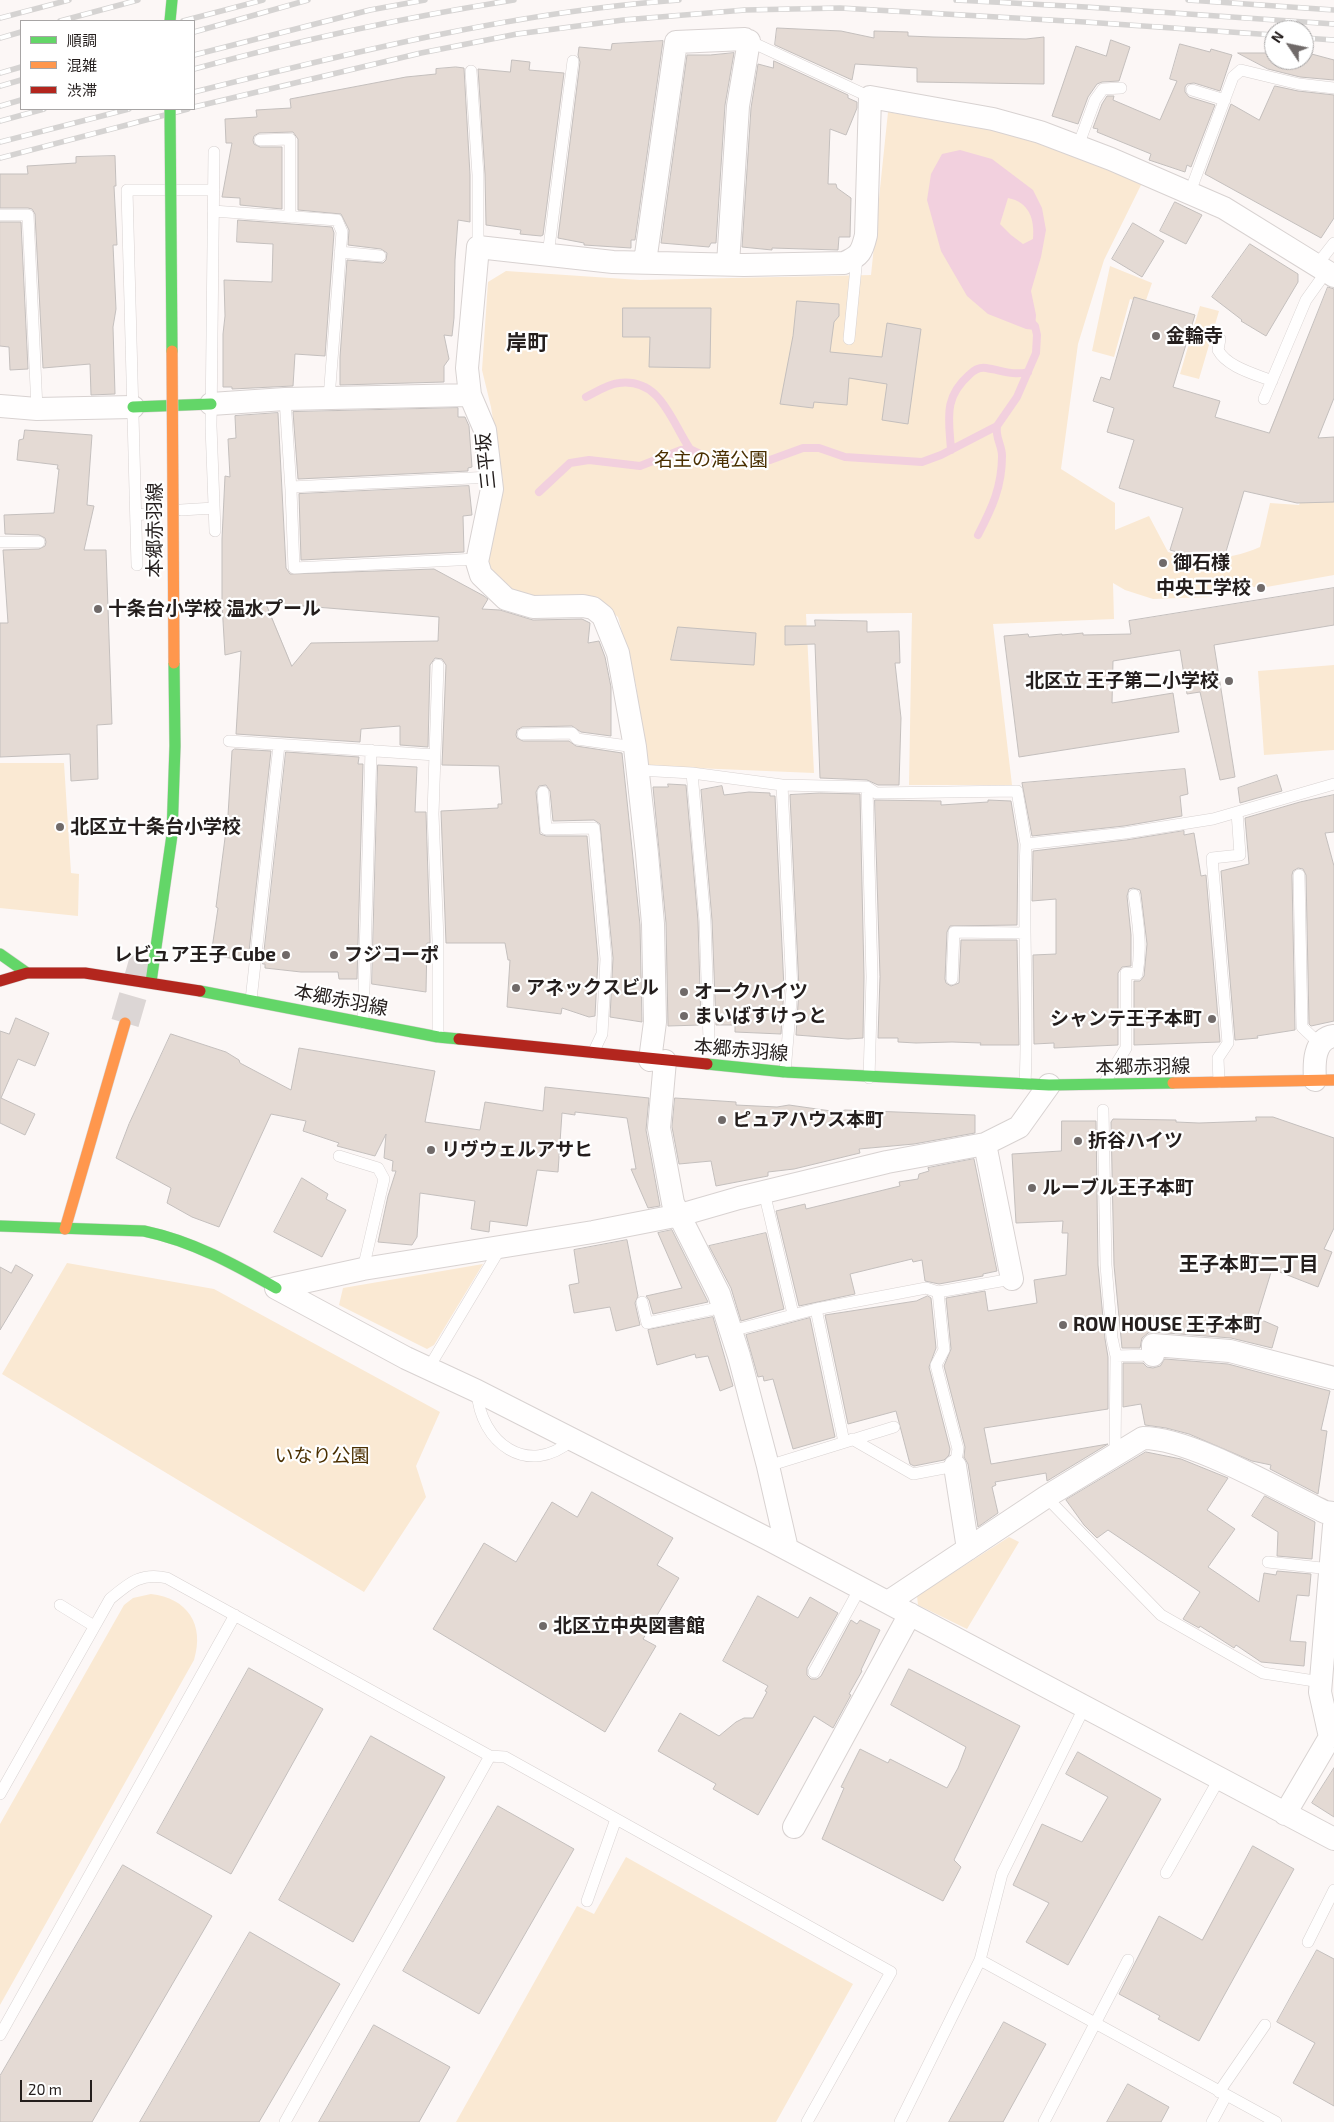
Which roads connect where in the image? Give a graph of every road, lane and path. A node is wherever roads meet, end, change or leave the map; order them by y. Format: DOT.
graph roads {
  1 [pos="172,0"];
  2 [pos="170,20"];
  3 [pos="747,40"];
  4 [pos="573,60"];
  5 [pos="471,71"];
  6 [pos="1121,88"];
  7 [pos="1334,88"];
  8 [pos="1192,90"];
  9 [pos="870,97"];
  10 [pos="1225,100"];
  11 [pos="170,110"];
  12 [pos="260,140"];
  13 [pos="1078,146"];
  14 [pos="214,152"];
  15 [pos="214,190"];
  16 [pos="1190,192"];
  17 [pos="213,211"];
  18 [pos="0,215"];
  19 [pos="290,217"];
  20 [pos="1334,243"];
  21 [pos="478,248"];
  22 [pos="340,252"];
  23 [pos="548,255"];
  24 [pos="380,256"];
  25 [pos="857,257"];
  26 [pos="645,262"];
  27 [pos="728,264"];
  28 [pos="1325,271"];
  29 [pos="849,339"];
  30 [pos="1220,339"];
  31 [pos="1272,381"];
  32 [pos="470,395"];
  33 [pos="329,398"];
  34 [pos="285,399"];
  35 [pos="1264,399"];
  36 [pos="211,404"];
  37 [pos="0,406"];
  38 [pos="133,406"];
  39 [pos="180,406"];
  40 [pos="37,409"];
  41 [pos="491,477"];
  42 [pos="291,486"];
  43 [pos="214,508"];
  44 [pos="181,510"];
  45 [pos="153,513"];
  46 [pos="136,515"];
  47 [pos="215,531"];
  48 [pos="0,541"];
  49 [pos="39,542"];
  50 [pos="477,558"];
  51 [pos="137,565"];
  52 [pos="178,661"];
  53 [pos="438,665"];
  54 [pos="523,734"];
  55 [pos="229,741"];
  56 [pos="279,744"];
  57 [pos="635,746"];
  58 [pos="371,750"];
  59 [pos="435,755"];
  60 [pos="638,770"];
  61 [pos="692,773"];
  62 [pos="1334,784"];
  63 [pos="782,785"];
  64 [pos="866,787"];
  65 [pos="542,792"];
  66 [pos="1237,812"];
  67 [pos="1026,844"];
  68 [pos="1299,875"];
  69 [pos="1134,895"];
  70 [pos="1025,934"];
  71 [pos="0,954"];
  72 [pos="27,973"];
  73 [pos="952,979"];
  74 [pos="0,981"];
  75 [pos="151,982"];
  76 [pos="251,1000"];
  77 [pos="363,1023"];
  78 [pos="125,1024"];
  79 [pos="438,1036"];
  80 [pos="709,1040"];
  81 [pos="1327,1040"];
  82 [pos="592,1054"];
  83 [pos="658,1060"];
  84 [pos="785,1072"];
  85 [pos="869,1078"];
  86 [pos="1324,1080"];
  87 [pos="1219,1083"];
  88 [pos="1025,1084"];
  89 [pos="1104,1085"];
  90 [pos="1050,1086"];
  91 [pos="1103,1110"];
  92 [pos="984,1144"];
  93 [pos="339,1156"];
  94 [pos="764,1192"];
  95 [pos="680,1214"];
  96 [pos="0,1226"];
  97 [pos="65,1229"];
  98 [pos="501,1247"];
  99 [pos="363,1269"];
  100 [pos="1012,1279"];
  101 [pos="276,1288"];
  102 [pos="938,1292"];
  103 [pos="642,1302"];
  104 [pos="723,1307"];
  105 [pos="816,1309"];
  106 [pos="793,1314"];
  107 [pos="732,1331"];
  108 [pos="1153,1355"];
  109 [pos="1116,1356"];
  110 [pos="428,1369"];
  111 [pos="1334,1378"];
  112 [pos="477,1391"];
  113 [pos="894,1427"];
  114 [pos="572,1440"];
  115 [pos="848,1440"];
  116 [pos="1115,1455"];
  117 [pos="768,1466"];
  118 [pos="955,1466"];
  119 [pos="1046,1497"];
  120 [pos="1334,1514"];
  121 [pos="1334,1526"];
  122 [pos="787,1549"];
  123 [pos="968,1549"];
  124 [pos="1268,1562"];
  125 [pos="1330,1569"];
  126 [pos="860,1588"];
  127 [pos="888,1602"];
  128 [pos="60,1606"];
  129 [pos="910,1614"];
  130 [pos="235,1616"];
  131 [pos="94,1626"];
  132 [pos="814,1672"];
  133 [pos="1321,1682"];
  134 [pos="1084,1708"];
  135 [pos="1332,1735"];
  136 [pos="490,1756"];
  137 [pos="1219,1779"];
  138 [pos="0,1794"];
  139 [pos="1285,1814"];
  140 [pos="616,1819"];
  141 [pos="794,1827"];
  142 [pos="1334,1839"];
  143 [pos="1166,1873"];
  144 [pos="1334,1890"];
  145 [pos="587,1901"];
  146 [pos="1308,1942"];
  147 [pos="980,1960"];
  148 [pos="1128,1960"];
  149 [pos="1094,2024"];
  150 [pos="1265,2025"];
  151 [pos="0,2035"];
  152 [pos="1223,2094"];
  153 [pos="285,2122"];
  154 [pos="807,2122"];
  155 [pos="900,2122"];
  156 [pos="1044,2122"];
  157 [pos="1212,2122"];
  158 [pos="1276,2122"];
  1 -- 2 [label="main road"];
  3 -- 9 [label="lane"];
  3 -- 26 [label="street"];
  3 -- 27 [label="street"];
  4 -- 23 [label="lane"];
  5 -- 21 [label="lane"];
  6 -- 13 [label="lane"];
  7 -- 10 [label="lane"];
  8 -- 10 [label="lane"];
  9 -- 13 [label="street"];
  9 -- 25 [label="street"];
  10 -- 16 [label="lane"];
  11 -- 52 [label="main road, 本郷赤羽線, bridge"];
  12 -- 19 [label="lane"];
  13 -- 16 [label="street"];
  14 -- 15 [label="lane"];
  15 -- 17 [label="lane"];
  15 -- 38 [label="lane"];
  16 -- 28 [label="street"];
  17 -- 19 [label="lane"];
  17 -- 36 [label="lane"];
  18 -- 40 [label="lane"];
  19 -- 22 [label="lane"];
  20 -- 28 [label="lane"];
  21 -- 23 [label="street"];
  21 -- 32 [label="street, 三平坂"];
  22 -- 24 [label="lane"];
  22 -- 33 [label="lane"];
  23 -- 26 [label="street"];
  25 -- 27 [label="street"];
  25 -- 29 [label="lane"];
  26 -- 27 [label="street"];
  28 -- 31 [label="lane"];
  30 -- 31 [label="lane"];
  31 -- 35 [label="lane"];
  32 -- 33 [label="street"];
  32 -- 41 [label="street, 三平坂"];
  33 -- 34 [label="street"];
  34 -- 36 [label="street"];
  34 -- 42 [label="lane"];
  36 -- 39 [label="main road"];
  36 -- 43 [label="lane"];
  37 -- 40 [label="street"];
  38 -- 39 [label="main road"];
  38 -- 40 [label="street"];
  38 -- 46 [label="lane"];
  39 -- 44 [label="main road, 本郷赤羽線"];
  41 -- 42 [label="lane"];
  41 -- 50 [label="street, 三平坂"];
  42 -- 50 [label="lane"];
  43 -- 44 [label="lane"];
  43 -- 47 [label="lane"];
  44 -- 52 [label="main road, 本郷赤羽線"];
  45 -- 46 [label="lane"];
  46 -- 51 [label="lane"];
  48 -- 49 [label="lane"];
  50 -- 57 [label="street"];
  52 -- 75 [label="main road, 本郷赤羽線"];
  53 -- 59 [label="lane"];
  54 -- 57 [label="lane"];
  55 -- 56 [label="lane"];
  56 -- 58 [label="lane"];
  56 -- 76 [label="lane"];
  57 -- 60 [label="street"];
  58 -- 59 [label="lane"];
  58 -- 77 [label="lane"];
  59 -- 79 [label="lane"];
  60 -- 61 [label="lane"];
  60 -- 83 [label="street"];
  61 -- 63 [label="lane"];
  61 -- 80 [label="lane"];
  62 -- 66 [label="lane"];
  63 -- 64 [label="lane"];
  63 -- 84 [label="lane"];
  64 -- 67 [label="lane"];
  64 -- 85 [label="lane"];
  65 -- 82 [label="lane"];
  66 -- 67 [label="lane"];
  66 -- 87 [label="lane"];
  67 -- 70 [label="lane"];
  68 -- 81 [label="lane"];
  69 -- 89 [label="lane"];
  70 -- 73 [label="lane"];
  70 -- 88 [label="lane"];
  71 -- 72 [label="main road"];
  72 -- 74 [label="main road, 本郷赤羽線"];
  72 -- 75 [label="main road, 本郷赤羽線"];
  75 -- 76 [label="main road, 本郷赤羽線"];
  76 -- 77 [label="main road, 本郷赤羽線"];
  77 -- 79 [label="main road, 本郷赤羽線"];
  78 -- 97 [label="main road"];
  79 -- 82 [label="main road, 本郷赤羽線"];
  81 -- 86 [label="street"];
  82 -- 83 [label="main road, 本郷赤羽線"];
  83 -- 84 [label="main road, 本郷赤羽線"];
  83 -- 95 [label="street"];
  84 -- 85 [label="main road, 本郷赤羽線"];
  85 -- 88 [label="main road, 本郷赤羽線"];
  86 -- 87 [label="main road, 本郷赤羽線"];
  87 -- 89 [label="main road, 本郷赤羽線"];
  88 -- 90 [label="main road, 本郷赤羽線"];
  89 -- 90 [label="main road, 本郷赤羽線"];
  90 -- 92 [label="street"];
  91 -- 109 [label="lane"];
  92 -- 94 [label="street"];
  92 -- 100 [label="street"];
  93 -- 99 [label="lane"];
  94 -- 95 [label="street"];
  94 -- 106 [label="lane"];
  95 -- 98 [label="street"];
  95 -- 104 [label="street"];
  96 -- 97 [label="main road"];
  97 -- 101 [label="main road"];
  98 -- 99 [label="street"];
  98 -- 110 [label="lane"];
  99 -- 101 [label="street"];
  100 -- 102 [label="lane"];
  101 -- 110 [label="street"];
  102 -- 105 [label="lane"];
  102 -- 118 [label="lane"];
  103 -- 104 [label="lane"];
  104 -- 107 [label="street"];
  105 -- 106 [label="lane"];
  105 -- 115 [label="lane"];
  106 -- 107 [label="lane"];
  107 -- 117 [label="street"];
  108 -- 109 [label="lane"];
  108 -- 111 [label="street"];
  109 -- 116 [label="lane"];
  110 -- 112 [label="street"];
  112 -- 114 [label="street"];
  112 -- 114 [label="lane"];
  113 -- 115 [label="lane"];
  114 -- 122 [label="street"];
  115 -- 117 [label="lane"];
  115 -- 118 [label="lane"];
  116 -- 119 [label="street"];
  116 -- 120 [label="street"];
  117 -- 122 [label="street"];
  118 -- 123 [label="street"];
  119 -- 123 [label="street"];
  119 -- 133 [label="lane"];
  121 -- 125 [label="street"];
  122 -- 126 [label="street"];
  123 -- 127 [label="street"];
  124 -- 125 [label="lane"];
  125 -- 133 [label="street"];
  126 -- 127 [label="street"];
  126 -- 132 [label="lane"];
  127 -- 129 [label="street"];
  128 -- 131 [label="lane"];
  129 -- 134 [label="street"];
  129 -- 141 [label="street"];
  130 -- 131 [label="lane"];
  130 -- 136 [label="lane"];
  130 -- 151 [label="lane"];
  131 -- 138 [label="lane"];
  133 -- 135 [label="street"];
  134 -- 137 [label="street"];
  134 -- 147 [label="lane"];
  135 -- 139 [label="street"];
  136 -- 140 [label="lane"];
  136 -- 153 [label="lane"];
  137 -- 139 [label="street"];
  137 -- 143 [label="lane"];
  139 -- 142 [label="street"];
  140 -- 145 [label="lane"];
  140 -- 154 [label="lane"];
  144 -- 146 [label="lane"];
  147 -- 149 [label="lane"];
  147 -- 155 [label="lane"];
  148 -- 149 [label="lane"];
  149 -- 152 [label="lane"];
  149 -- 156 [label="lane"];
  150 -- 152 [label="lane"];
  152 -- 157 [label="lane"];
  152 -- 158 [label="lane"];
}
